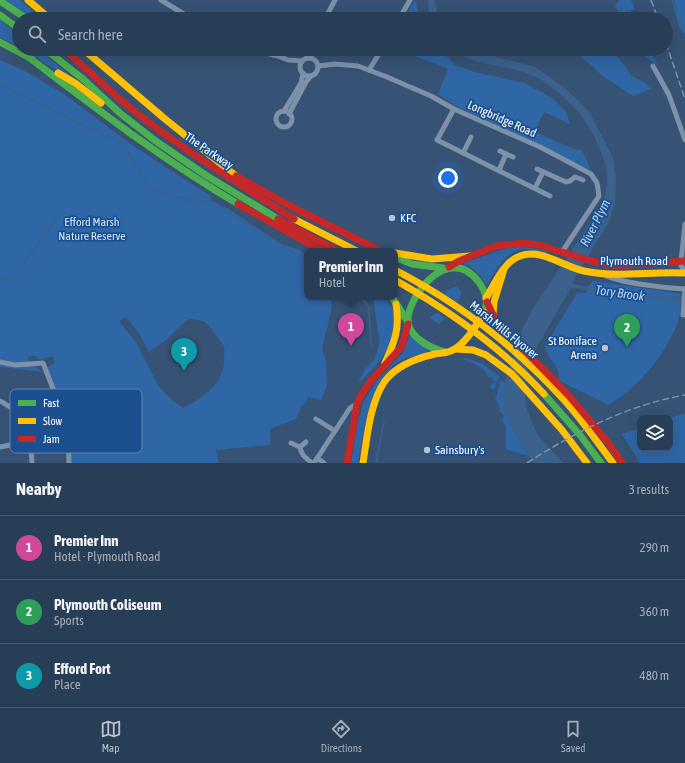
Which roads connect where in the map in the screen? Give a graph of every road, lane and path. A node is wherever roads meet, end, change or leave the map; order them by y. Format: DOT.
graph roads {
  1 [pos="28,0"];
  2 [pos="161,0"];
  3 [pos="335,0"];
  4 [pos="410,0"];
  5 [pos="0,1"];
  6 [pos="16,12"];
  7 [pos="42,12"];
  8 [pos="181,12"];
  9 [pos="328,12"];
  10 [pos="403,12"];
  11 [pos="0,15"];
  12 [pos="12,23"];
  13 [pos="0,42"];
  14 [pos="12,48"];
  15 [pos="27,56"];
  16 [pos="54,56"];
  17 [pos="72,56"];
  18 [pos="91,56"];
  19 [pos="278,56"];
  20 [pos="378,56"];
  21 [pos="310,58"];
  22 [pos="288,60"];
  23 [pos="302,61"];
  24 [pos="318,66"];
  25 [pos="653,66"];
  26 [pos="369,70"];
  27 [pos="302,71"];
  28 [pos="311,76"];
  29 [pos="96,77"];
  30 [pos="454,109"];
  31 [pos="134,124"];
  32 [pos="471,137"];
  33 [pos="685,140"];
  34 [pos="500,151"];
  35 [pos="463,153"];
  36 [pos="506,154"];
  37 [pos="513,157"];
  38 [pos="537,169"];
  39 [pos="499,170"];
  40 [pos="543,172"];
  41 [pos="236,176"];
  42 [pos="583,180"];
  43 [pos="534,188"];
  44 [pos="550,196"];
  45 [pos="685,224"];
  46 [pos="349,235"];
  47 [pos="317,248"];
  48 [pos="332,248"];
  49 [pos="351,248"];
  50 [pos="375,248"];
  51 [pos="382,248"];
  52 [pos="398,253"];
  53 [pos="565,253"];
  54 [pos="470,256"];
  55 [pos="398,259"];
  56 [pos="683,261"];
  57 [pos="446,267"];
  58 [pos="504,270"];
  59 [pos="398,272"];
  60 [pos="601,272"];
  61 [pos="685,272"];
  62 [pos="398,282"];
  63 [pos="684,291"];
  64 [pos="394,300"];
  65 [pos="487,300"];
  66 [pos="396,304"];
  67 [pos="493,314"];
  68 [pos="683,315"];
  69 [pos="408,323"];
  70 [pos="455,349"];
  71 [pos="445,352"];
  72 [pos="0,362"];
  73 [pos="385,363"];
  74 [pos="53,389"];
  75 [pos="0,401"];
  76 [pos="357,404"];
  77 [pos="10,407"];
  78 [pos="316,419"];
  79 [pos="335,431"];
  80 [pos="306,442"];
  81 [pos="291,443"];
  82 [pos="10,445"];
  83 [pos="0,447"];
  84 [pos="300,447"];
  85 [pos="31,453"];
  86 [pos="69,453"];
  87 [pos="314,461"];
  88 [pos="32,463"];
  89 [pos="69,463"];
  90 [pos="324,463"];
  91 [pos="347,463"];
  92 [pos="362,463"];
  93 [pos="587,463"];
  94 [pos="601,463"];
  95 [pos="613,463"];
  96 [pos="622,463"];
  1 -- 7 [label="main road"];
  2 -- 8 [label="street"];
  3 -- 9 [label="street"];
  4 -- 10 [label="street"];
  5 -- 6 [label="main road"];
  11 -- 12 [label="main road"];
  13 -- 14 [label="main road"];
  15 -- 31 [label="main road"];
  15 -- 47 [label="main road"];
  16 -- 31 [label="main road, The Parkway"];
  17 -- 29 [label="main road, The Parkway"];
  18 -- 41 [label="main road"];
  19 -- 22 [label="street"];
  20 -- 26 [label="street"];
  21 -- 23 [label="street"];
  21 -- 24 [label="street"];
  22 -- 23 [label="street"];
  22 -- 27 [label="street"];
  23 -- 27 [label="street"];
  24 -- 26 [label="street, Longbridge Road"];
  24 -- 28 [label="street"];
  25 -- 33 [label="street"];
  26 -- 30 [label="street, Longbridge Road"];
  27 -- 28 [label="street"];
  27 -- 28 [label="street"];
  29 -- 41 [label="main road"];
  29 -- 49 [label="main road, The Parkway"];
  30 -- 35 [label="street"];
  30 -- 53 [label="street, Longbridge Road"];
  31 -- 48 [label="main road, The Parkway"];
  32 -- 35 [label="street"];
  34 -- 36 [label="street"];
  35 -- 39 [label="street"];
  36 -- 37 [label="street"];
  36 -- 39 [label="street"];
  38 -- 40 [label="street"];
  39 -- 43 [label="street"];
  40 -- 42 [label="street"];
  40 -- 43 [label="street"];
  41 -- 46 [label="main road"];
  43 -- 44 [label="street"];
  45 -- 56 [label="street"];
  46 -- 50 [label="main road"];
  46 -- 51 [label="main road"];
  52 -- 54 [label="main road"];
  53 -- 54 [label="main road, Plymouth Road"];
  53 -- 56 [label="main road, Plymouth Road"];
  54 -- 57 [label="main road, Plymouth Road"];
  55 -- 57 [label="main road"];
  56 -- 61 [label="street"];
  57 -- 65 [label="main road"];
  57 -- 69 [label="main road"];
  58 -- 60 [label="main road, Plymouth Road"];
  58 -- 65 [label="main road, Plymouth Road"];
  58 -- 67 [label="main road"];
  59 -- 95 [label="main road, Marsh Mills Flyover"];
  60 -- 61 [label="main road, Plymouth Road"];
  60 -- 63 [label="street"];
  62 -- 94 [label="main road, Marsh Mills Flyover"];
  63 -- 68 [label="street"];
  64 -- 66 [label="main road"];
  65 -- 67 [label="main road"];
  65 -- 70 [label="main road"];
  66 -- 69 [label="main road"];
  66 -- 73 [label="main road"];
  67 -- 96 [label="main road"];
  69 -- 71 [label="main road"];
  69 -- 73 [label="main road"];
  70 -- 71 [label="main road"];
  70 -- 93 [label="main road"];
  71 -- 92 [label="main road"];
  72 -- 74 [label="street"];
  73 -- 76 [label="main road"];
  75 -- 77 [label="street"];
  76 -- 79 [label="street"];
  76 -- 91 [label="main road"];
  78 -- 79 [label="street"];
  79 -- 87 [label="street"];
  80 -- 84 [label="street"];
  81 -- 84 [label="street"];
  82 -- 83 [label="street"];
  84 -- 87 [label="street"];
  85 -- 88 [label="street"];
  86 -- 89 [label="street"];
  87 -- 90 [label="street"];
}
